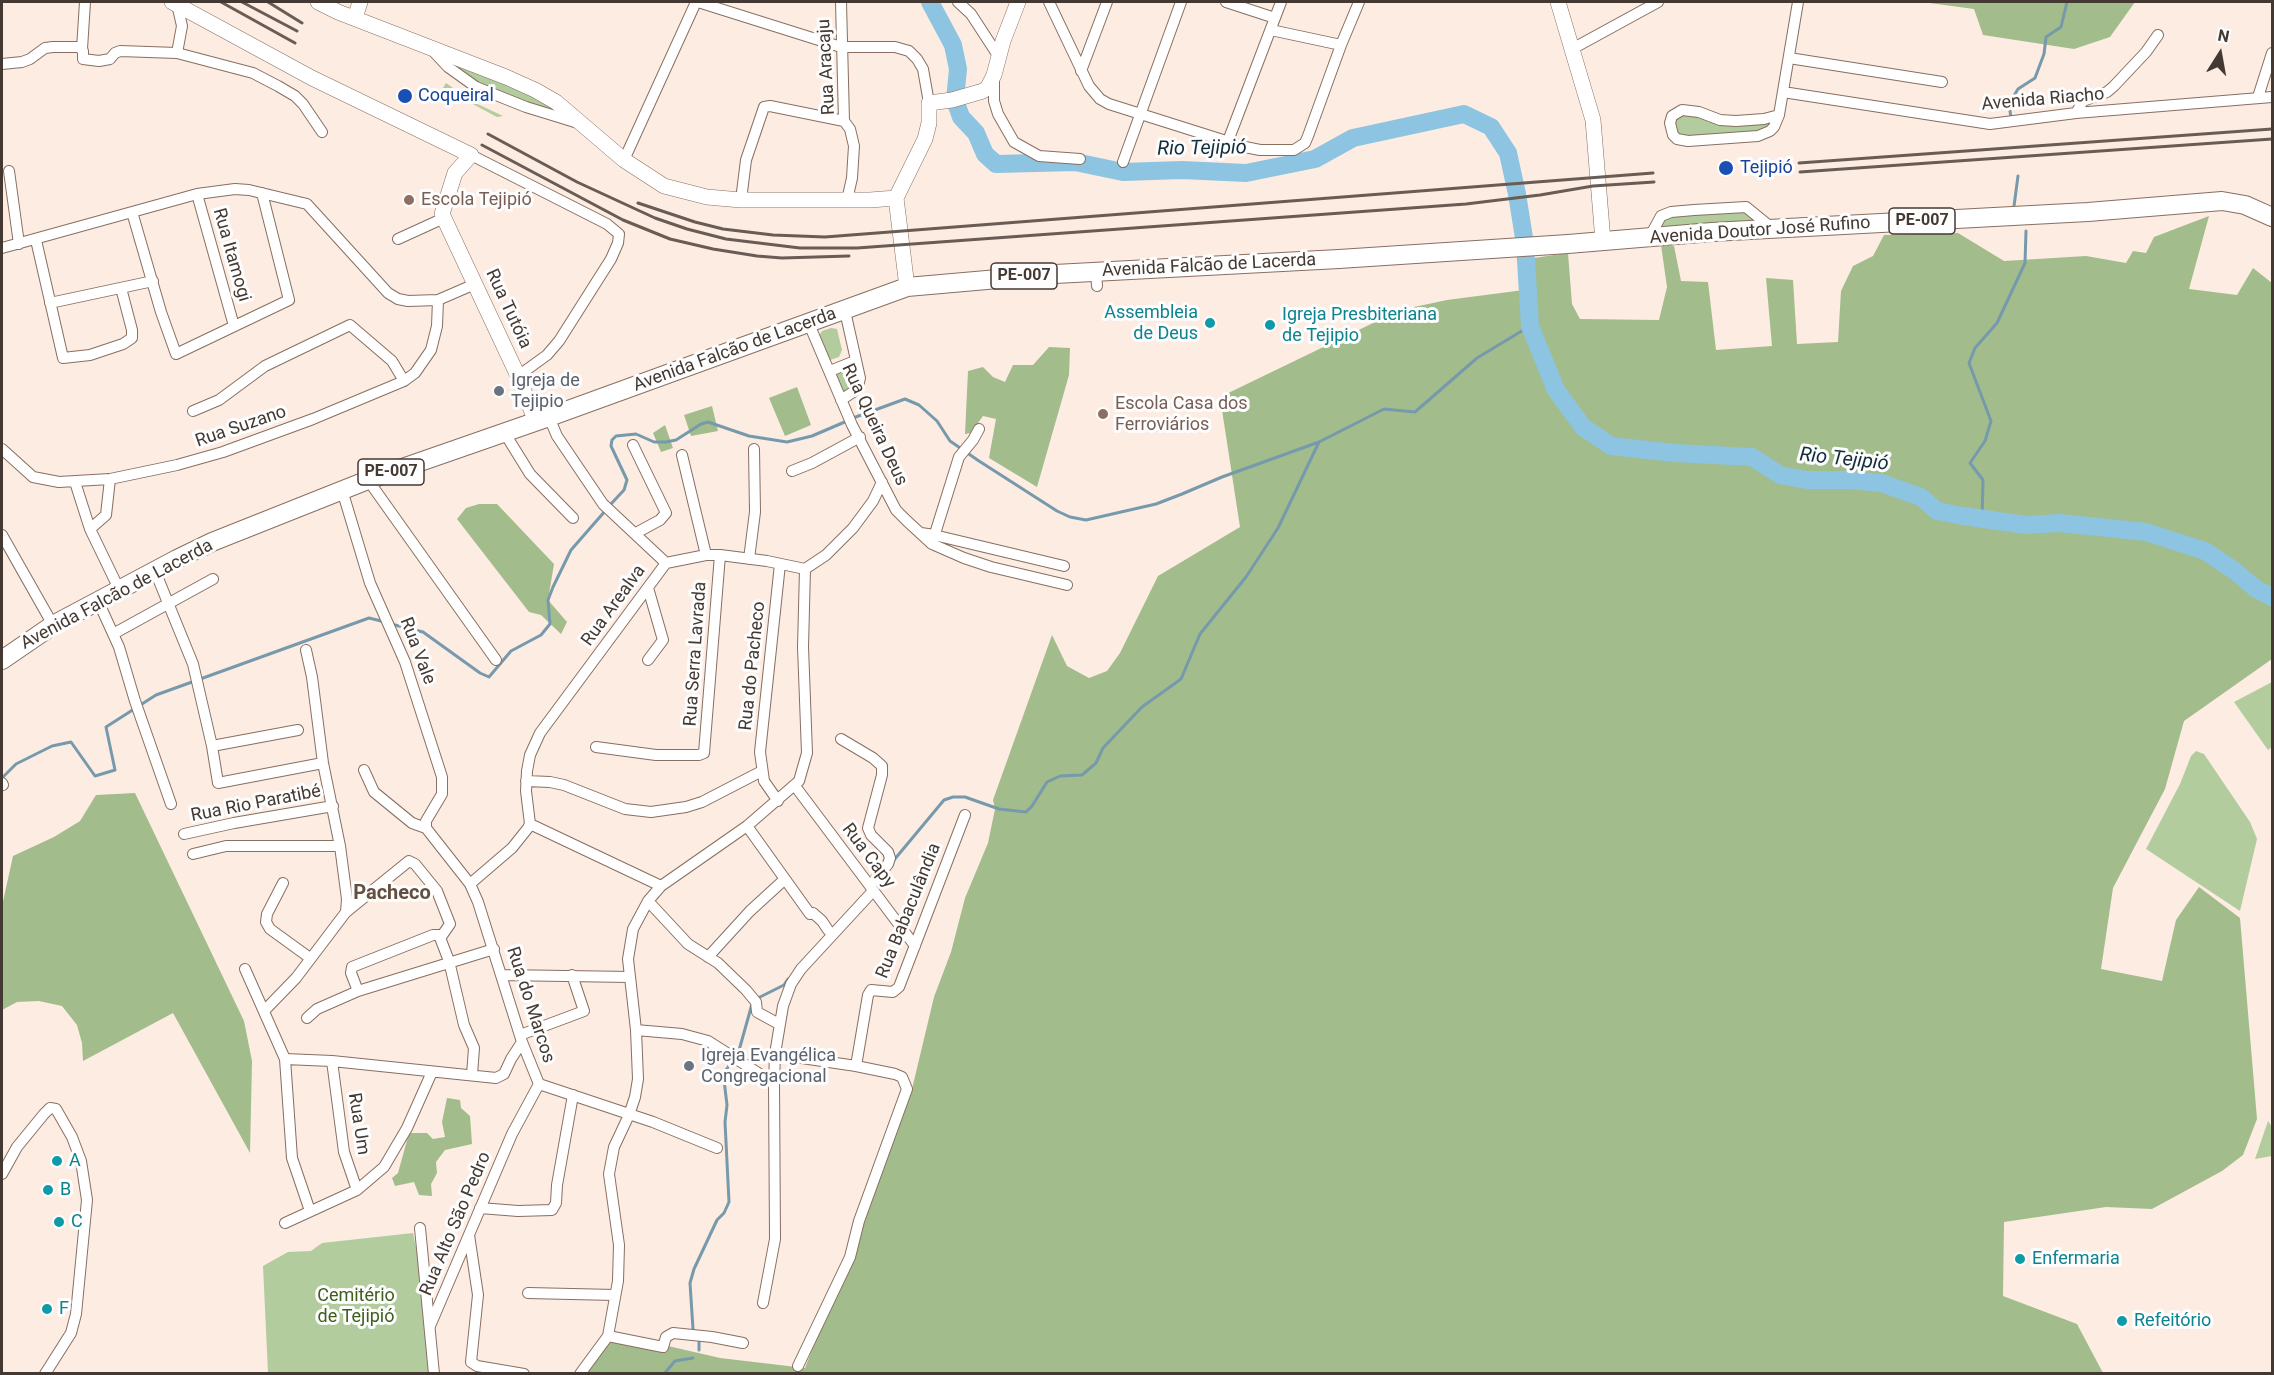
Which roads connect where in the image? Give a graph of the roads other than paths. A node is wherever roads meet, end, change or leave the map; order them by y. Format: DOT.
graph roads {
  1 [pos="85,2"];
  2 [pos="318,2"];
  3 [pos="360,2"];
  4 [pos="697,2"];
  5 [pos="841,2"];
  6 [pos="958,2"];
  7 [pos="1018,2"];
  8 [pos="1049,2"];
  9 [pos="1107,2"];
  10 [pos="1181,2"];
  11 [pos="1226,2"];
  12 [pos="1281,2"];
  13 [pos="1359,2"];
  14 [pos="1558,2"];
  15 [pos="1658,2"];
  16 [pos="1798,2"];
  17 [pos="175,3"];
  18 [pos="355,18"];
  19 [pos="1275,18"];
  20 [pos="1272,30"];
  21 [pos="2158,35"];
  22 [pos="1341,45"];
  23 [pos="841,47"];
  24 [pos="431,48"];
  25 [pos="82,49"];
  26 [pos="1572,49"];
  27 [pos="2272,52"];
  28 [pos="177,53"];
  29 [pos="999,57"];
  30 [pos="1789,58"];
  31 [pos="2,64"];
  32 [pos="1081,72"];
  33 [pos="994,75"];
  34 [pos="1942,82"];
  35 [pos="1783,92"];
  36 [pos="2258,97"];
  37 [pos="2272,97"];
  38 [pos="929,103"];
  39 [pos="2076,113"];
  40 [pos="1141,114"];
  41 [pos="1779,115"];
  42 [pos="844,121"];
  43 [pos="584,125"];
  44 [pos="322,132"];
  45 [pos="1228,141"];
  46 [pos="471,155"];
  47 [pos="1080,159"];
  48 [pos="624,160"];
  49 [pos="1123,162"];
  50 [pos="9,171"];
  51 [pos="262,193"];
  52 [pos="197,194"];
  53 [pos="896,198"];
  54 [pos="741,200"];
  55 [pos="847,200"];
  56 [pos="132,212"];
  57 [pos="443,216"];
  58 [pos="2272,217"];
  59 [pos="398,239"];
  60 [pos="36,240"];
  61 [pos="1603,241"];
  62 [pos="19,244"];
  63 [pos="1522,247"];
  64 [pos="2,248"];
  65 [pos="153,281"];
  66 [pos="475,284"];
  67 [pos="907,287"];
  68 [pos="122,288"];
  69 [pos="438,300"];
  70 [pos="50,303"];
  71 [pos="845,311"];
  72 [pos="809,324"];
  73 [pos="234,326"];
  74 [pos="855,361"];
  75 [pos="830,371"];
  76 [pos="518,376"];
  77 [pos="404,381"];
  78 [pos="842,403"];
  79 [pos="193,411"];
  80 [pos="543,419"];
  81 [pos="979,429"];
  82 [pos="504,432"];
  83 [pos="860,436"];
  84 [pos="633,445"];
  85 [pos="2,449"];
  86 [pos="754,449"];
  87 [pos="682,455"];
  88 [pos="792,471"];
  89 [pos="110,479"];
  90 [pos="368,480"];
  91 [pos="75,482"];
  92 [pos="882,482"];
  93 [pos="342,490"];
  94 [pos="573,518"];
  95 [pos="90,529"];
  96 [pos="636,533"];
  97 [pos="2,535"];
  98 [pos="933,539"];
  99 [pos="706,555"];
  100 [pos="720,555"];
  101 [pos="749,559"];
  102 [pos="666,563"];
  103 [pos="780,564"];
  104 [pos="1064,567"];
  105 [pos="805,569"];
  106 [pos="155,571"];
  107 [pos="213,579"];
  108 [pos="1067,585"];
  109 [pos="648,588"];
  110 [pos="119,589"];
  111 [pos="98,601"];
  112 [pos="169,604"];
  113 [pos="53,625"];
  114 [pos="113,634"];
  115 [pos="306,650"];
  116 [pos="2,659"];
  117 [pos="496,660"];
  118 [pos="648,660"];
  119 [pos="298,730"];
  120 [pos="841,739"];
  121 [pos="212,746"];
  122 [pos="596,747"];
  123 [pos="323,763"];
  124 [pos="363,770"];
  125 [pos="762,771"];
  126 [pos="526,781"];
  127 [pos="795,786"];
  128 [pos="778,801"];
  129 [pos="171,804"];
  130 [pos="333,806"];
  131 [pos="965,815"];
  132 [pos="530,824"];
  133 [pos="426,826"];
  134 [pos="747,826"];
  135 [pos="184,834"];
  136 [pos="340,846"];
  137 [pos="193,854"];
  138 [pos="785,879"];
  139 [pos="283,883"];
  140 [pos="470,884"];
  141 [pos="661,886"];
  142 [pos="872,888"];
  143 [pos="648,901"];
  144 [pos="346,912"];
  145 [pos="828,930"];
  146 [pos="439,935"];
  147 [pos="915,946"];
  148 [pos="494,949"];
  149 [pos="708,957"];
  150 [pos="310,958"];
  151 [pos="449,962"];
  152 [pos="245,969"];
  153 [pos="501,975"];
  154 [pos="572,975"];
  155 [pos="630,977"];
  156 [pos="358,991"];
  157 [pos="264,1011"];
  158 [pos="307,1018"];
  159 [pos="779,1024"];
  160 [pos="636,1030"];
  161 [pos="521,1038"];
  162 [pos="775,1054"];
  163 [pos="285,1059"];
  164 [pos="332,1061"];
  165 [pos="856,1066"];
  166 [pos="432,1072"];
  167 [pos="472,1075"];
  168 [pos="774,1083"];
  169 [pos="539,1084"];
  170 [pos="573,1095"];
  171 [pos="629,1115"];
  172 [pos="512,1134"];
  173 [pos="717,1148"];
  174 [pos="2,1174"];
  175 [pos="357,1190"];
  176 [pos="480,1208"];
  177 [pos="310,1211"];
  178 [pos="285,1222"];
  179 [pos="420,1228"];
  180 [pos="469,1235"];
  181 [pos="528,1293"];
  182 [pos="615,1294"];
  183 [pos="763,1303"];
  184 [pos="430,1326"];
  185 [pos="608,1336"];
  186 [pos="743,1343"];
  187 [pos="798,1366"];
  188 [pos="45,1374"];
  189 [pos="434,1374"];
  190 [pos="524,1374"];
  191 [pos="580,1374"];
  1 -- 25 [label="street"];
  2 -- 18 [label="street"];
  3 -- 18 [label="street"];
  4 -- 23 [label="street"];
  4 -- 48 [label="street"];
  5 -- 23 [label="street, Rua Aracaju"];
  6 -- 29 [label="street"];
  7 -- 29 [label="street"];
  8 -- 32 [label="street"];
  9 -- 32 [label="street"];
  10 -- 40 [label="street"];
  11 -- 19 [label="street"];
  12 -- 19 [label="street"];
  13 -- 22 [label="street"];
  14 -- 26 [label="street"];
  15 -- 26 [label="street"];
  16 -- 30 [label="street"];
  17 -- 28 [label="street"];
  17 -- 46 [label="street"];
  18 -- 24 [label="street"];
  19 -- 20 [label="street"];
  20 -- 22 [label="street"];
  20 -- 45 [label="street"];
  21 -- 39 [label="street"];
  22 -- 45 [label="street"];
  23 -- 38 [label="street"];
  23 -- 42 [label="street, Rua Aracaju"];
  24 -- 43 [label="street"];
  24 -- 43 [label="street"];
  25 -- 28 [label="street"];
  25 -- 31 [label="street"];
  26 -- 61 [label="street"];
  27 -- 36 [label="street"];
  28 -- 44 [label="street"];
  29 -- 33 [label="street"];
  30 -- 34 [label="street"];
  30 -- 35 [label="street"];
  32 -- 40 [label="street"];
  33 -- 38 [label="street"];
  33 -- 47 [label="street"];
  35 -- 39 [label="street, Avenida Riacho"];
  35 -- 41 [label="street"];
  36 -- 37 [label="street, Avenida Riacho"];
  36 -- 39 [label="street, Avenida Riacho"];
  38 -- 53 [label="street"];
  40 -- 45 [label="street"];
  40 -- 49 [label="street"];
  41 -- 41 [label="street"];
  42 -- 54 [label="street"];
  42 -- 55 [label="street, Rua Aracaju"];
  43 -- 48 [label="street"];
  46 -- 57 [label="street"];
  46 -- 76 [label="street"];
  48 -- 54 [label="street"];
  50 -- 62 [label="street"];
  51 -- 52 [label="street"];
  51 -- 69 [label="street"];
  51 -- 73 [label="street"];
  52 -- 56 [label="street"];
  52 -- 73 [label="street, Rua Itamogi"];
  53 -- 55 [label="street"];
  53 -- 67 [label="street"];
  54 -- 55 [label="street"];
  56 -- 60 [label="street"];
  56 -- 65 [label="street"];
  57 -- 59 [label="street"];
  57 -- 66 [label="street, Rua Tutóia"];
  58 -- 61 [label="main road, Avenida Doutor José Rufino / PE-007"];
  60 -- 62 [label="street"];
  60 -- 70 [label="street"];
  61 -- 63 [label="main road, Avenida Doutor José Rufino / PE-007"];
  62 -- 64 [label="street"];
  63 -- 67 [label="main road, Avenida Falcão de Lacerda / PE-007"];
  65 -- 68 [label="street"];
  65 -- 73 [label="street"];
  66 -- 69 [label="street"];
  66 -- 76 [label="street, Rua Tutóia"];
  67 -- 71 [label="main road, Avenida Falcão de Lacerda / PE-007"];
  68 -- 70 [label="street"];
  68 -- 70 [label="street"];
  69 -- 77 [label="street, Rua Suzano"];
  71 -- 72 [label="main road, Avenida Falcão de Lacerda / PE-007"];
  71 -- 74 [label="street"];
  72 -- 75 [label="street, Rua Queira Deus"];
  72 -- 80 [label="main road, Avenida Falcão de Lacerda / PE-007"];
  74 -- 75 [label="street"];
  74 -- 78 [label="street"];
  75 -- 78 [label="street, Rua Queira Deus"];
  76 -- 80 [label="street, Rua Tutóia"];
  77 -- 79 [label="street"];
  77 -- 89 [label="street, Rua Suzano"];
  78 -- 83 [label="street, Rua Queira Deus"];
  80 -- 82 [label="main road, Avenida Falcão de Lacerda / PE-007"];
  80 -- 96 [label="street"];
  81 -- 98 [label="street"];
  82 -- 90 [label="main road, Avenida Falcão de Lacerda / PE-007"];
  82 -- 94 [label="street"];
  83 -- 88 [label="street"];
  83 -- 92 [label="street, Rua Queira Deus"];
  84 -- 96 [label="street"];
  85 -- 91 [label="street, Rua Suzano"];
  86 -- 101 [label="street"];
  87 -- 99 [label="street"];
  89 -- 91 [label="street, Rua Suzano"];
  89 -- 95 [label="street"];
  90 -- 93 [label="main road, Avenida Falcão de Lacerda / PE-007"];
  90 -- 117 [label="street"];
  91 -- 95 [label="street"];
  92 -- 98 [label="street, Rua Queira Deus"];
  92 -- 105 [label="street"];
  93 -- 106 [label="main road, Avenida Falcão de Lacerda / PE-007"];
  93 -- 133 [label="street, Rua Vale"];
  95 -- 110 [label="street"];
  96 -- 102 [label="street"];
  97 -- 113 [label="street"];
  98 -- 104 [label="street, Rua Queira Deus"];
  98 -- 108 [label="street, Rua Queira Deus"];
  99 -- 100 [label="street, Rua Arealva"];
  99 -- 102 [label="street, Rua Arealva"];
  100 -- 101 [label="street, Rua Arealva"];
  100 -- 122 [label="street, Rua Serra Lavrada"];
  101 -- 103 [label="street, Rua Arealva"];
  102 -- 109 [label="street, Rua Arealva"];
  103 -- 105 [label="street, Rua Arealva"];
  103 -- 125 [label="street, Rua do Pacheco"];
  105 -- 127 [label="street"];
  106 -- 110 [label="main road, Avenida Falcão de Lacerda / PE-007"];
  106 -- 112 [label="street"];
  107 -- 112 [label="street"];
  109 -- 118 [label="street"];
  109 -- 126 [label="street, Rua Arealva"];
  110 -- 111 [label="main road, Avenida Falcão de Lacerda / PE-007"];
  111 -- 113 [label="main road, Avenida Falcão de Lacerda / PE-007"];
  111 -- 114 [label="street"];
  112 -- 114 [label="street"];
  112 -- 121 [label="street"];
  113 -- 116 [label="main road, Avenida Falcão de Lacerda / PE-007"];
  114 -- 129 [label="street"];
  115 -- 123 [label="street"];
  119 -- 121 [label="street"];
  120 -- 142 [label="street"];
  121 -- 123 [label="street"];
  123 -- 130 [label="street"];
  124 -- 133 [label="street"];
  125 -- 126 [label="street"];
  125 -- 128 [label="street"];
  126 -- 132 [label="street, Rua Arealva"];
  127 -- 128 [label="street"];
  127 -- 142 [label="street, Rua Capy"];
  128 -- 134 [label="street"];
  130 -- 135 [label="street, Rua Rio Paratibé"];
  130 -- 136 [label="street"];
  131 -- 147 [label="street, Rua Babaculândia"];
  132 -- 140 [label="street"];
  132 -- 141 [label="street"];
  133 -- 140 [label="street"];
  134 -- 138 [label="street"];
  134 -- 141 [label="street"];
  136 -- 137 [label="street"];
  136 -- 144 [label="street"];
  138 -- 145 [label="street"];
  138 -- 149 [label="street"];
  139 -- 150 [label="street"];
  140 -- 148 [label="street, Rua do Marcos"];
  141 -- 143 [label="street"];
  142 -- 147 [label="street, Rua Capy"];
  142 -- 159 [label="street"];
  143 -- 149 [label="street"];
  143 -- 155 [label="street"];
  144 -- 146 [label="street"];
  144 -- 150 [label="street"];
  146 -- 151 [label="street"];
  146 -- 156 [label="street"];
  147 -- 165 [label="street, Rua Babaculândia"];
  148 -- 151 [label="street"];
  148 -- 153 [label="street, Rua do Marcos"];
  149 -- 159 [label="street"];
  150 -- 157 [label="street"];
  151 -- 156 [label="street"];
  151 -- 167 [label="street"];
  152 -- 157 [label="street"];
  153 -- 154 [label="street"];
  153 -- 161 [label="street, Rua do Marcos"];
  154 -- 155 [label="street"];
  154 -- 161 [label="street"];
  155 -- 160 [label="street"];
  156 -- 158 [label="street"];
  157 -- 163 [label="street"];
  159 -- 162 [label="street"];
  160 -- 168 [label="street"];
  160 -- 171 [label="street"];
  161 -- 167 [label="street"];
  161 -- 169 [label="street, Rua do Marcos"];
  162 -- 165 [label="street"];
  162 -- 168 [label="street"];
  163 -- 164 [label="street"];
  163 -- 177 [label="street"];
  164 -- 166 [label="street"];
  164 -- 175 [label="street, Rua Um"];
  165 -- 187 [label="street"];
  166 -- 167 [label="street"];
  166 -- 175 [label="street"];
  168 -- 183 [label="street"];
  169 -- 170 [label="street"];
  169 -- 172 [label="street, Rua do Marcos"];
  170 -- 171 [label="street"];
  170 -- 176 [label="street"];
  171 -- 173 [label="street"];
  171 -- 182 [label="street"];
  172 -- 176 [label="street, Rua Alto São Pedro"];
  174 -- 188 [label="street"];
  175 -- 177 [label="street"];
  176 -- 180 [label="street, Rua Alto São Pedro"];
  177 -- 178 [label="street"];
  179 -- 184 [label="street"];
  180 -- 184 [label="street, Rua Alto São Pedro"];
  180 -- 190 [label="street"];
  181 -- 182 [label="street"];
  182 -- 185 [label="street"];
  184 -- 189 [label="street"];
  185 -- 186 [label="street"];
  185 -- 191 [label="street"];
}
